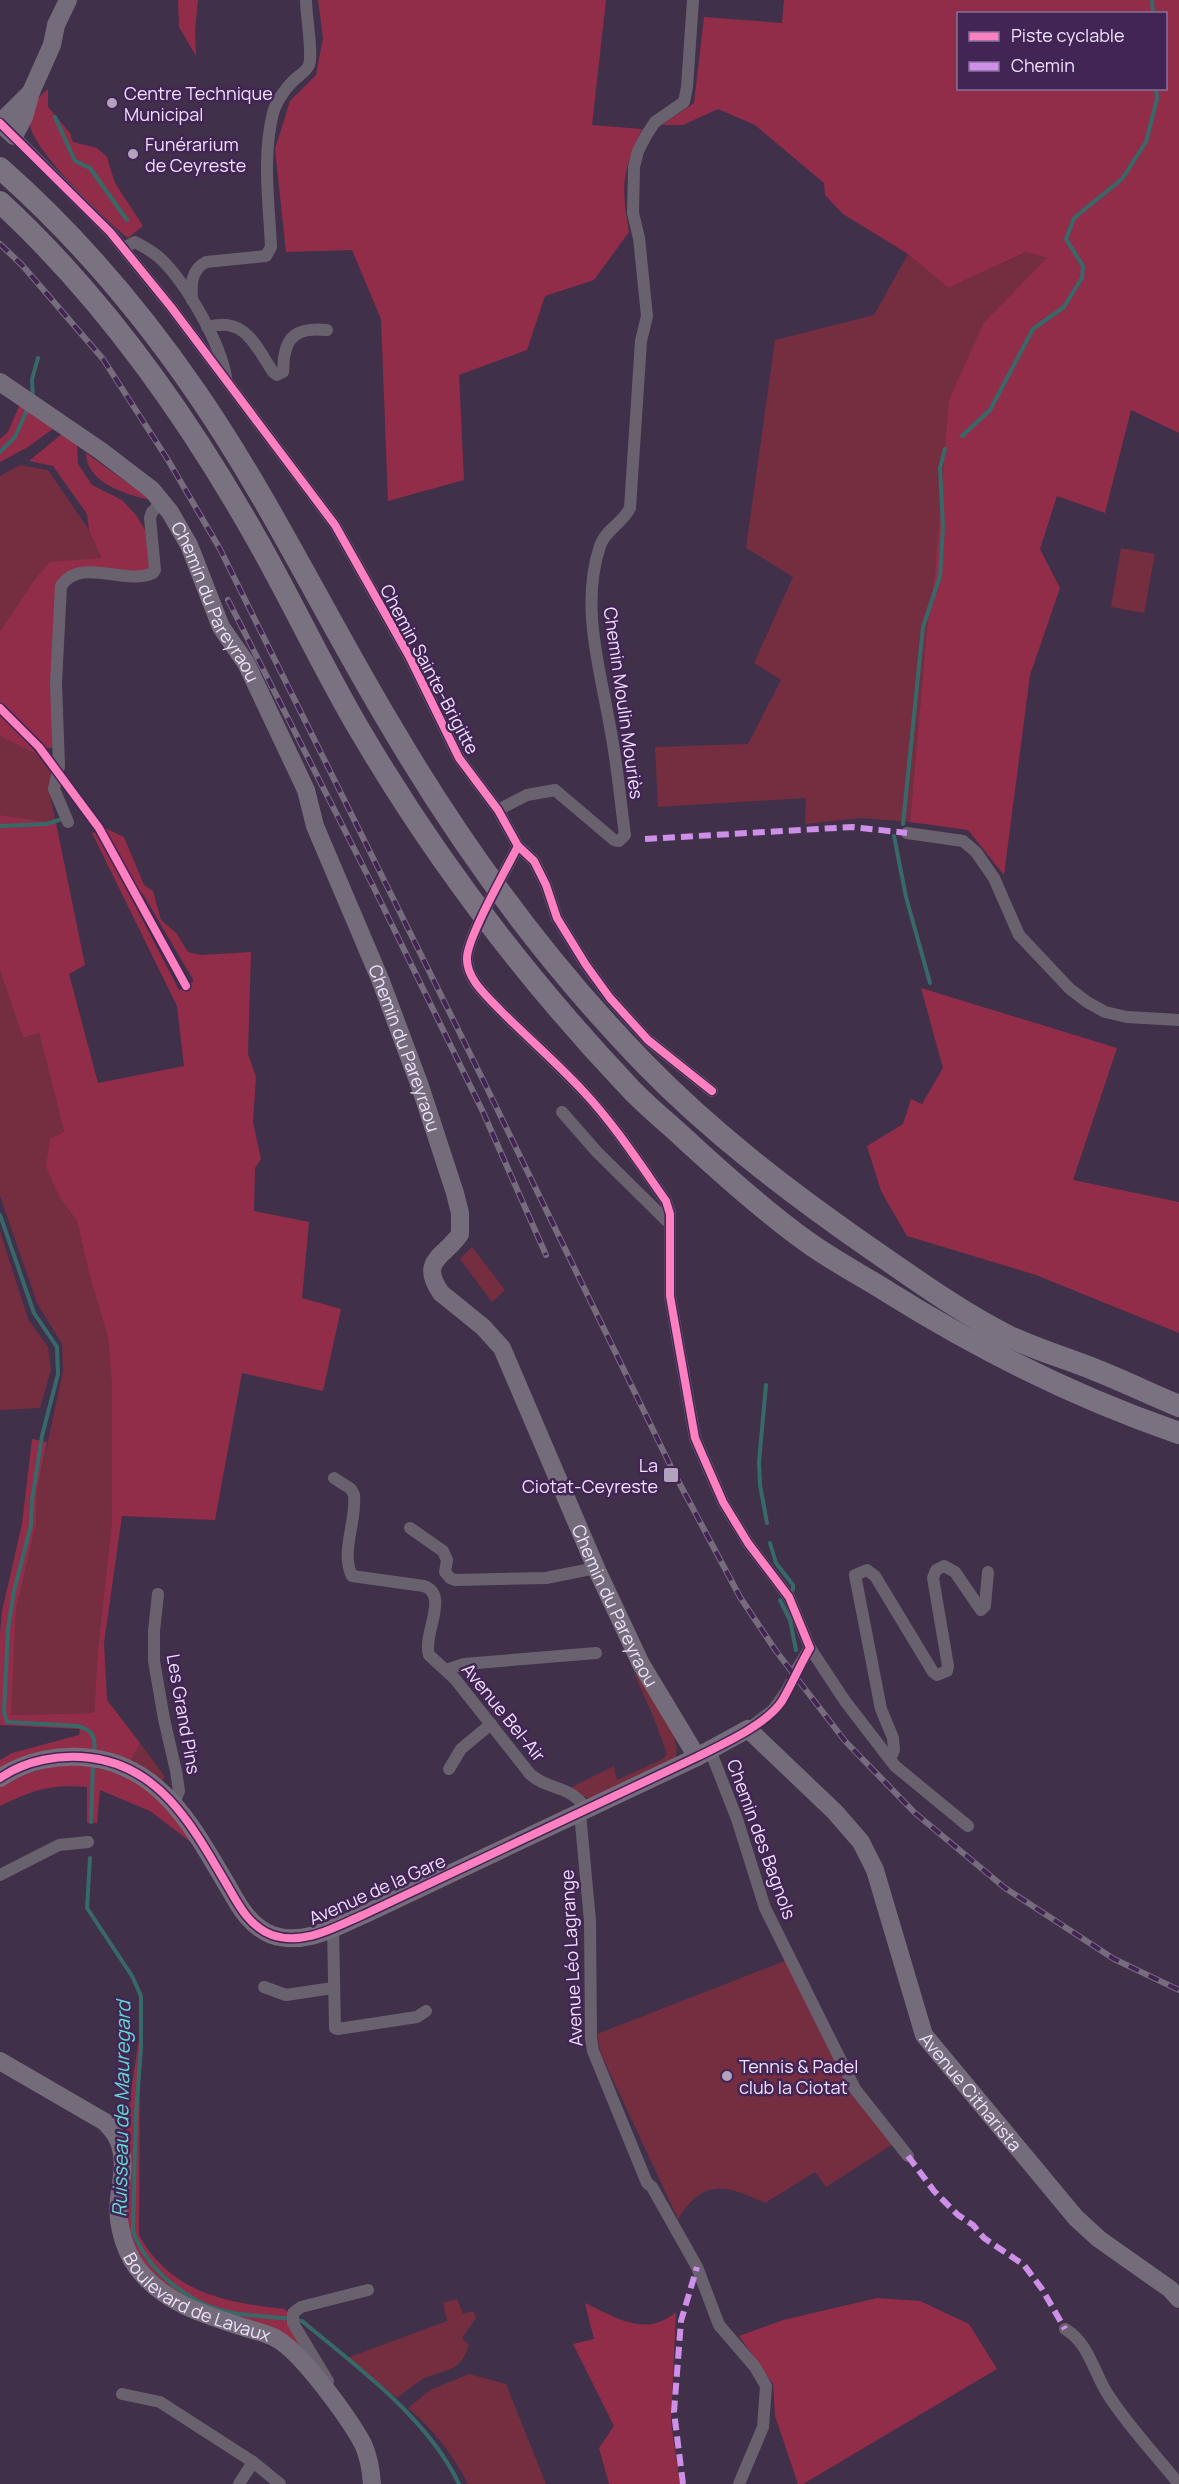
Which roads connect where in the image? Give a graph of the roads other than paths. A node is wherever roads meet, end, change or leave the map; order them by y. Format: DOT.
graph roads {
  1 [pos="68,0"];
  2 [pos="306,0"];
  3 [pos="693,0"];
  4 [pos="31,92"];
  5 [pos="0,123"];
  6 [pos="14,136"];
  7 [pos="0,168"];
  8 [pos="0,202"];
  9 [pos="123,248"];
  10 [pos="192,300"];
  11 [pos="207,327"];
  12 [pos="327,330"];
  13 [pos="227,381"];
  14 [pos="0,382"];
  15 [pos="162,502"];
  16 [pos="498,810"];
  17 [pos="68,822"];
  18 [pos="907,833"];
  19 [pos="518,846"];
  20 [pos="1179,1020"];
  21 [pos="712,1091"];
  22 [pos="562,1112"];
  23 [pos="670,1224"];
  24 [pos="1179,1406"];
  25 [pos="1179,1433"];
  26 [pos="334,1478"];
  27 [pos="410,1528"];
  28 [pos="596,1568"];
  29 [pos="988,1572"];
  30 [pos="158,1594"];
  31 [pos="810,1648"];
  32 [pos="596,1653"];
  33 [pos="797,1669"];
  34 [pos="446,1670"];
  35 [pos="786,1692"];
  36 [pos="491,1724"];
  37 [pos="748,1729"];
  38 [pos="704,1754"];
  39 [pos="890,1759"];
  40 [pos="448,1769"];
  41 [pos="0,1778"];
  42 [pos="174,1803"];
  43 [pos="583,1811"];
  44 [pos="968,1826"];
  45 [pos="88,1842"];
  46 [pos="0,1875"];
  47 [pos="333,1928"];
  48 [pos="264,1987"];
  49 [pos="333,1988"];
  50 [pos="426,2011"];
  51 [pos="0,2061"];
  52 [pos="908,2156"];
  53 [pos="368,2290"];
  54 [pos="1179,2299"];
  55 [pos="1065,2329"];
  56 [pos="122,2394"];
  57 [pos="330,2396"];
  58 [pos="253,2463"];
  59 [pos="239,2484"];
  60 [pos="280,2484"];
  61 [pos="372,2484"];
  62 [pos="740,2484"];
  63 [pos="1179,2484"];
  1 -- 4 [label="street"];
  2 -- 10 [label="street"];
  3 -- 16 [label="street, Chemin Moulin Mouriès"];
  4 -- 5 [label="street"];
  4 -- 6 [label="street"];
  5 -- 6 [label="street, Chemin Sainte-Brigitte"];
  6 -- 9 [label="street, Chemin Sainte-Brigitte"];
  7 -- 24 [label="highway"];
  8 -- 25 [label="highway"];
  9 -- 10 [label="street"];
  9 -- 13 [label="street, Chemin Sainte-Brigitte"];
  10 -- 11 [label="street"];
  11 -- 12 [label="street"];
  11 -- 13 [label="street"];
  13 -- 16 [label="street, Chemin Sainte-Brigitte"];
  14 -- 15 [label="street, Chemin du Pareyraou"];
  15 -- 17 [label="street"];
  15 -- 28 [label="street, Chemin du Pareyraou"];
  16 -- 19 [label="street, Chemin Sainte-Brigitte"];
  18 -- 20 [label="street"];
  19 -- 21 [label="street, Chemin Sainte-Brigitte"];
  19 -- 23 [label="street"];
  22 -- 23 [label="street"];
  23 -- 31 [label="street"];
  26 -- 34 [label="street, Avenue Bel-Air"];
  27 -- 28 [label="street"];
  28 -- 38 [label="street, Chemin du Pareyraou"];
  29 -- 39 [label="street"];
  30 -- 42 [label="street, Les Grand Pins"];
  31 -- 33 [label="street"];
  31 -- 39 [label="street"];
  32 -- 34 [label="street"];
  34 -- 36 [label="street, Avenue Bel-Air"];
  35 -- 37 [label="street"];
  36 -- 40 [label="street"];
  36 -- 43 [label="street, Avenue Bel-Air"];
  37 -- 38 [label="street, Avenue de la Gare"];
  37 -- 54 [label="street, Avenue Citharista"];
  38 -- 43 [label="street, Avenue de la Gare"];
  38 -- 52 [label="street, Chemin des Bagnols"];
  39 -- 44 [label="street"];
  41 -- 42 [label="street, Avenue de la Gare"];
  42 -- 47 [label="street, Avenue de la Gare"];
  43 -- 47 [label="street, Avenue de la Gare"];
  43 -- 62 [label="street, Avenue Léo Lagrange"];
  45 -- 46 [label="street"];
  47 -- 49 [label="street"];
  48 -- 49 [label="street"];
  49 -- 50 [label="street"];
  51 -- 57 [label="street, Boulevard de Lavaux"];
  53 -- 57 [label="street"];
  55 -- 63 [label="street"];
  56 -- 58 [label="street"];
  57 -- 61 [label="street, Boulevard de Lavaux"];
  58 -- 59 [label="street"];
  58 -- 60 [label="street"];
}
